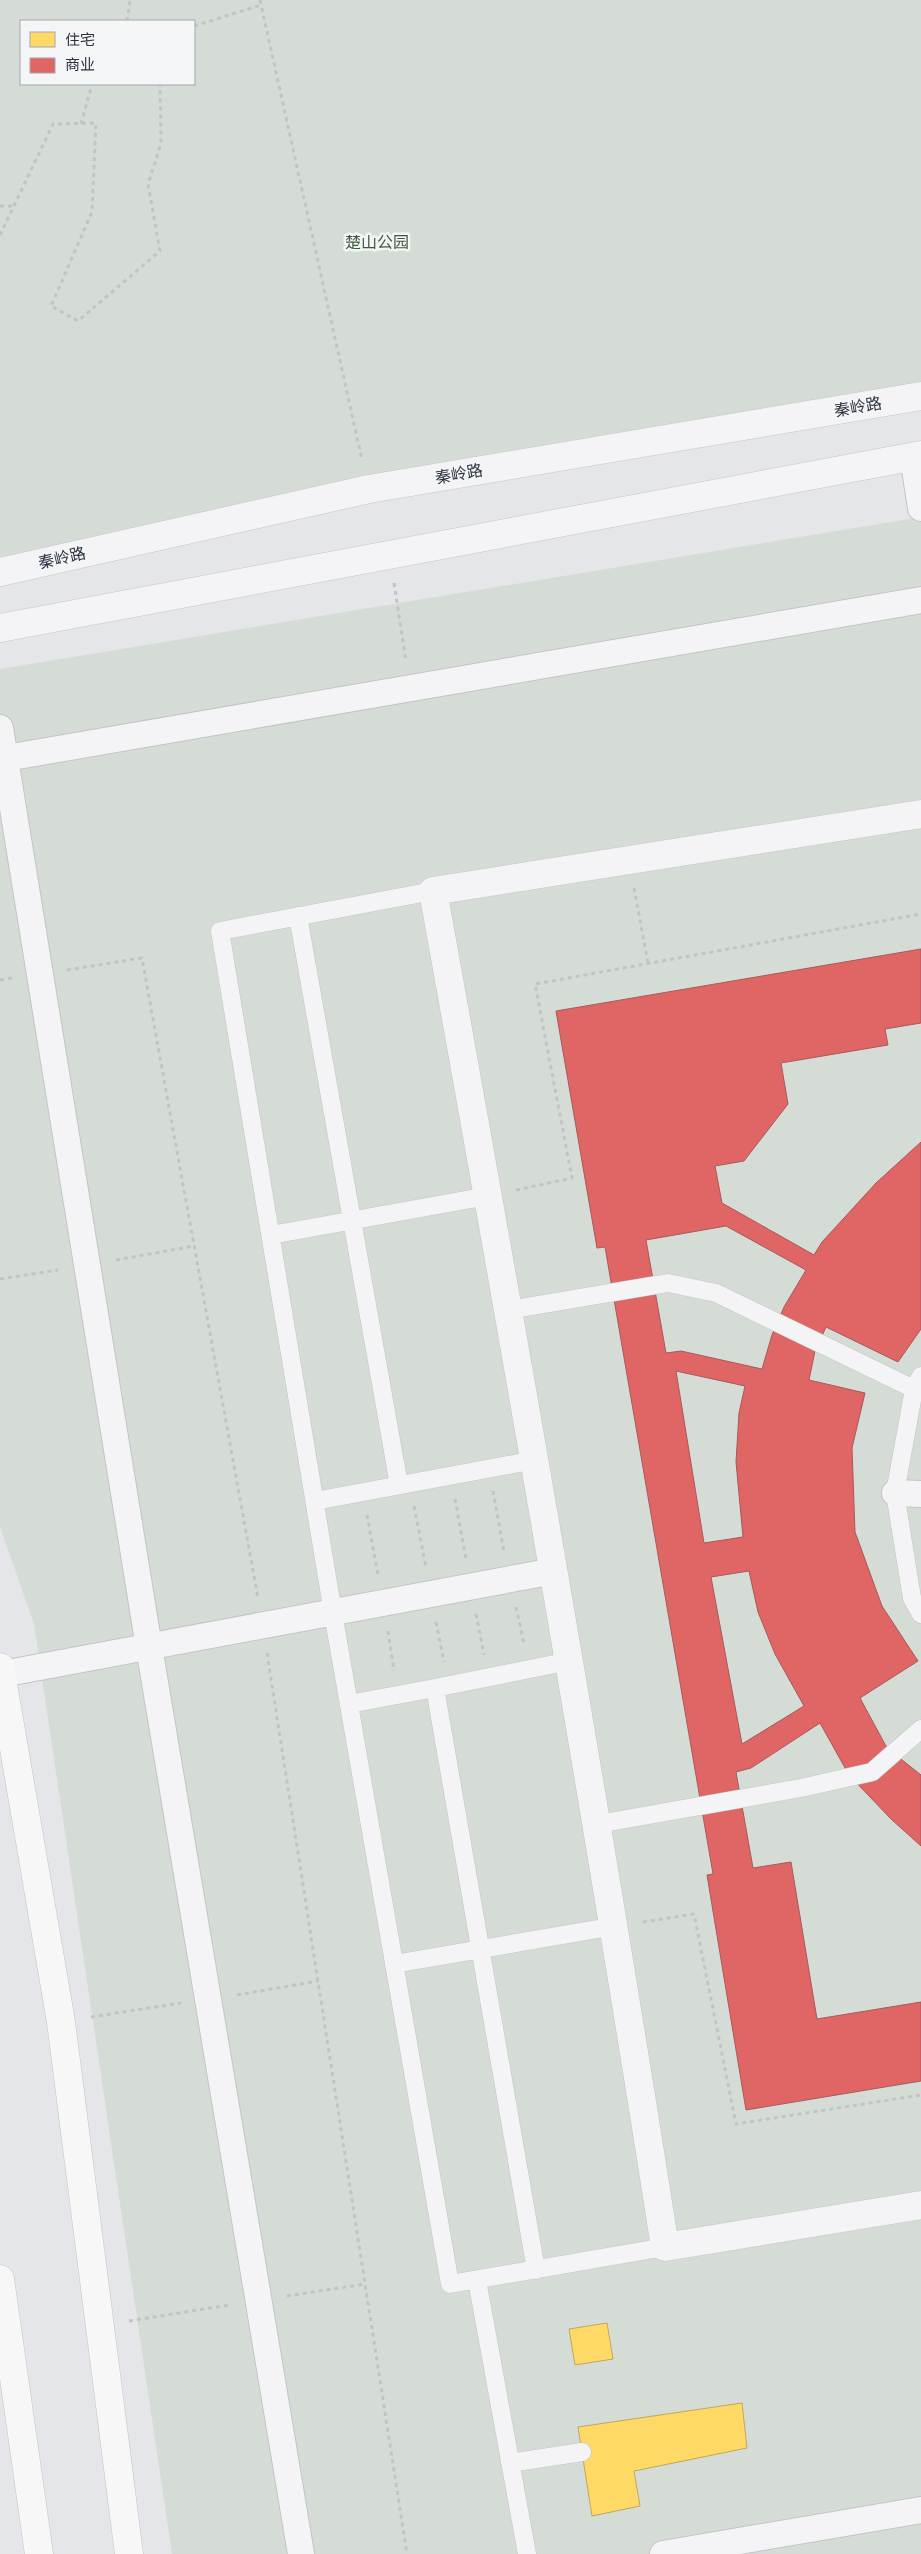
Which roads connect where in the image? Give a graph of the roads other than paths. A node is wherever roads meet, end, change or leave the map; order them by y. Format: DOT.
graph roads {
  1 [pos="921,396"];
  2 [pos="917,456"];
  3 [pos="921,508"];
  4 [pos="0,572"];
  5 [pos="921,600"];
  6 [pos="0,628"];
  7 [pos="0,728"];
  8 [pos="6,758"];
  9 [pos="921,814"];
  10 [pos="433,891"];
  11 [pos="298,916"];
  12 [pos="488,1196"];
  13 [pos="351,1220"];
  14 [pos="271,1235"];
  15 [pos="509,1310"];
  16 [pos="918,1382"];
  17 [pos="535,1460"];
  18 [pos="399,1486"];
  19 [pos="895,1493"];
  20 [pos="921,1494"];
  21 [pos="315,1501"];
  22 [pos="554,1571"];
  23 [pos="333,1613"];
  24 [pos="921,1614"];
  25 [pos="149,1647"];
  26 [pos="570,1661"];
  27 [pos="1,1670"];
  28 [pos="434,1688"];
  29 [pos="349,1704"];
  30 [pos="921,1729"];
  31 [pos="598,1824"];
  32 [pos="615,1926"];
  33 [pos="480,1949"];
  34 [pos="394,1964"];
  35 [pos="921,2205"];
  36 [pos="665,2247"];
  37 [pos="536,2270"];
  38 [pos="0,2279"];
  39 [pos="477,2280"];
  40 [pos="582,2452"];
  41 [pos="510,2463"];
  42 [pos="921,2510"];
  43 [pos="39,2554"];
  44 [pos="129,2554"];
  45 [pos="302,2554"];
  46 [pos="527,2554"];
  47 [pos="663,2554"];
  1 -- 4 [label="street, 秦岭路"];
  2 -- 3 [label="street"];
  2 -- 6 [label="street"];
  5 -- 8 [label="street"];
  7 -- 8 [label="street"];
  8 -- 25 [label="street"];
  9 -- 10 [label="street"];
  10 -- 11 [label="lane"];
  10 -- 12 [label="street"];
  11 -- 13 [label="lane"];
  11 -- 14 [label="lane"];
  12 -- 13 [label="lane"];
  12 -- 15 [label="street"];
  13 -- 14 [label="lane"];
  13 -- 18 [label="lane"];
  14 -- 21 [label="lane"];
  15 -- 16 [label="lane"];
  15 -- 17 [label="street"];
  16 -- 19 [label="lane"];
  17 -- 18 [label="lane"];
  17 -- 22 [label="street"];
  18 -- 21 [label="lane"];
  19 -- 20 [label="street"];
  19 -- 24 [label="lane"];
  21 -- 23 [label="lane"];
  22 -- 23 [label="street"];
  22 -- 26 [label="street"];
  23 -- 25 [label="street"];
  23 -- 29 [label="lane"];
  25 -- 27 [label="street"];
  25 -- 45 [label="street"];
  26 -- 28 [label="lane"];
  26 -- 31 [label="street"];
  27 -- 44 [label="main road"];
  28 -- 29 [label="lane"];
  28 -- 33 [label="lane"];
  29 -- 34 [label="lane"];
  30 -- 31 [label="lane"];
  31 -- 32 [label="street"];
  32 -- 33 [label="lane"];
  32 -- 36 [label="street"];
  33 -- 34 [label="lane"];
  33 -- 37 [label="lane"];
  34 -- 39 [label="lane"];
  35 -- 36 [label="street"];
  36 -- 37 [label="lane"];
  37 -- 39 [label="lane"];
  38 -- 43 [label="main road"];
  39 -- 41 [label="lane"];
  40 -- 41 [label="lane"];
  41 -- 46 [label="lane"];
  42 -- 47 [label="street"];
}
